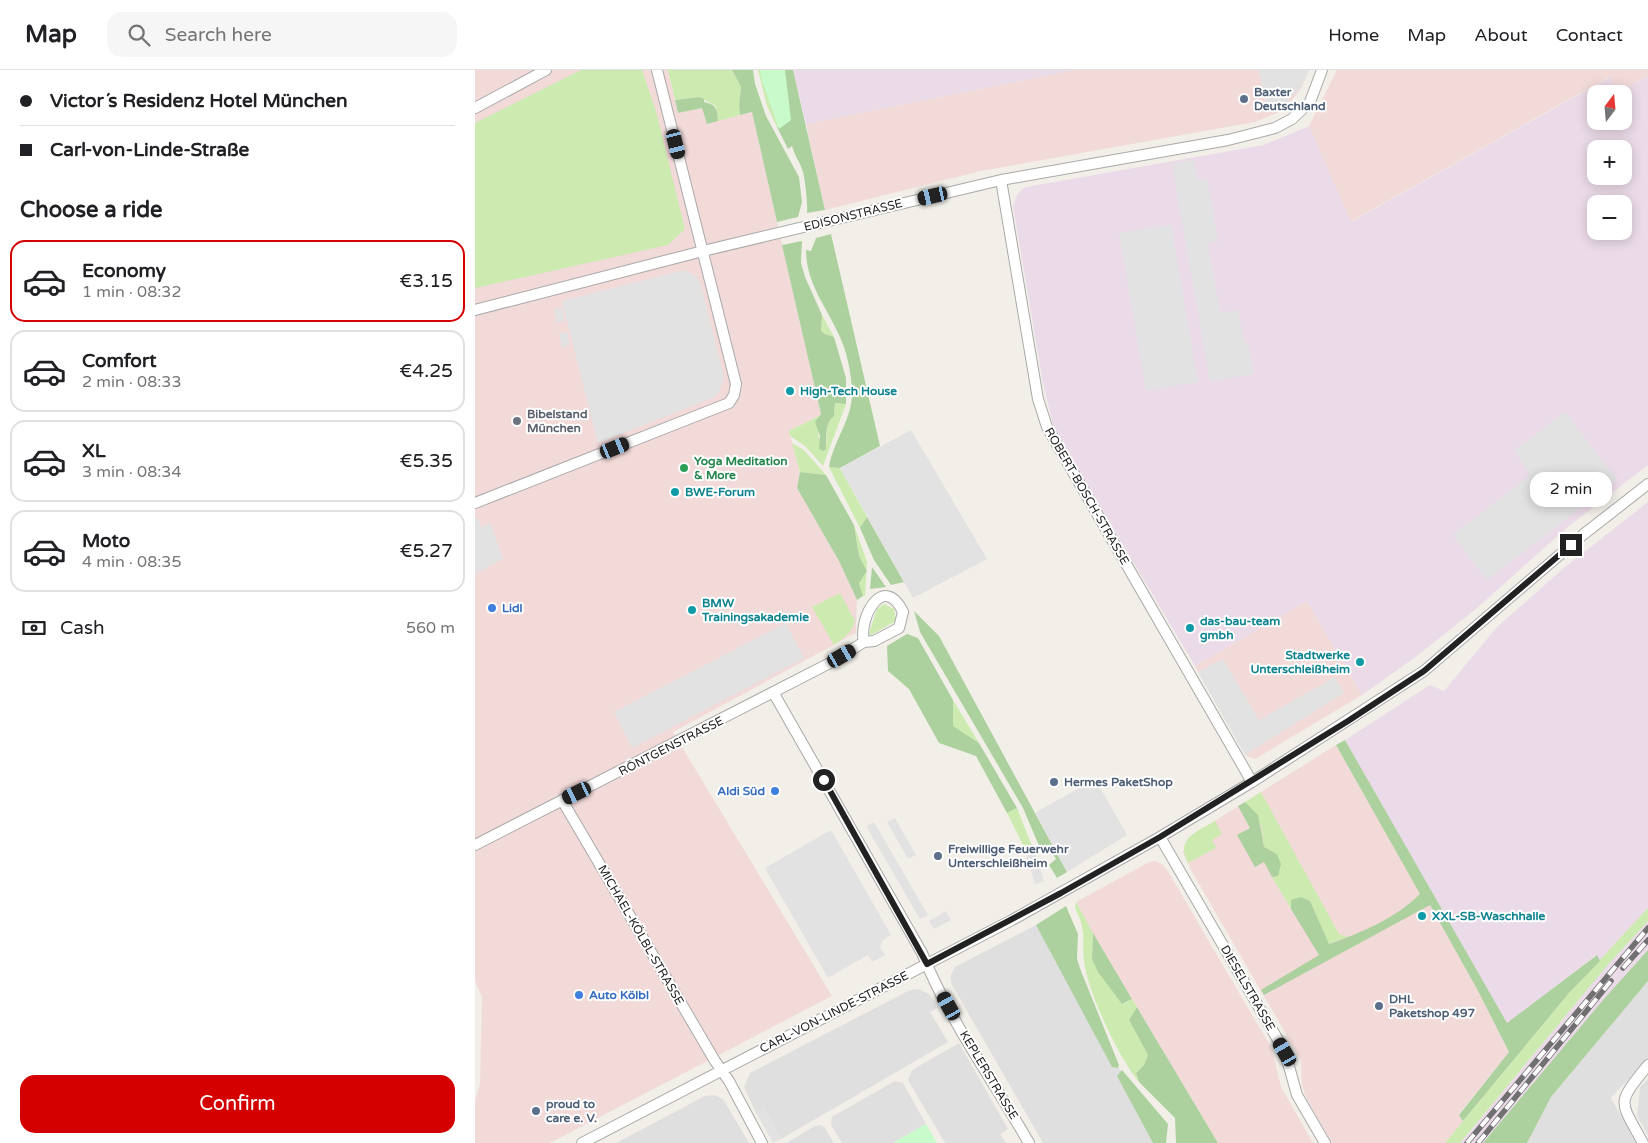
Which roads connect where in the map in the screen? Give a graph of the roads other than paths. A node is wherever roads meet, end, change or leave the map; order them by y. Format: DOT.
graph roads {
  1 [pos="546,70"];
  2 [pos="657,70"];
  3 [pos="1322,70"];
  4 [pos="475,108"];
  5 [pos="1001,180"];
  6 [pos="703,251"];
  7 [pos="475,310"];
  8 [pos="1648,484"];
  9 [pos="475,503"];
  10 [pos="864,642"];
  11 [pos="773,692"];
  12 [pos="1252,782"];
  13 [pos="562,800"];
  14 [pos="1160,837"];
  15 [pos="475,845"];
  16 [pos="927,964"];
  17 [pos="1648,1065"];
  18 [pos="721,1070"];
  19 [pos="582,1143"];
  20 [pos="762,1143"];
  21 [pos="1029,1143"];
  22 [pos="1325,1143"];
  23 [pos="1643,1143"];
  1 -- 4 [label="street"];
  2 -- 6 [label="street"];
  3 -- 5 [label="street, EDISONSTRASSE"];
  5 -- 6 [label="street, EDISONSTRASSE"];
  5 -- 12 [label="street, ROBERT-BOSCH-STRASSE"];
  6 -- 7 [label="street, EDISONSTRASSE"];
  6 -- 9 [label="street"];
  8 -- 12 [label="street, CARL-VON-LINDE-STRASSE"];
  10 -- 10 [label="street, RÖNTGENSTRASSE"];
  10 -- 11 [label="street, RÖNTGENSTRASSE"];
  11 -- 13 [label="street, RÖNTGENSTRASSE"];
  11 -- 16 [label="street, KEPLERSTRASSE"];
  12 -- 14 [label="street, CARL-VON-LINDE-STRASSE"];
  13 -- 15 [label="street, RÖNTGENSTRASSE"];
  13 -- 18 [label="street, MICHAEL-KÖLBL-STRASSE"];
  14 -- 16 [label="street, CARL-VON-LINDE-STRASSE"];
  14 -- 22 [label="street, DIESELSTRASSE"];
  16 -- 18 [label="street, CARL-VON-LINDE-STRASSE"];
  16 -- 21 [label="street, KEPLERSTRASSE"];
  17 -- 23 [label="street"];
  18 -- 19 [label="street, CARL-VON-LINDE-STRASSE"];
  18 -- 20 [label="street, MICHAEL-KÖLBL-STRASSE"];
}
